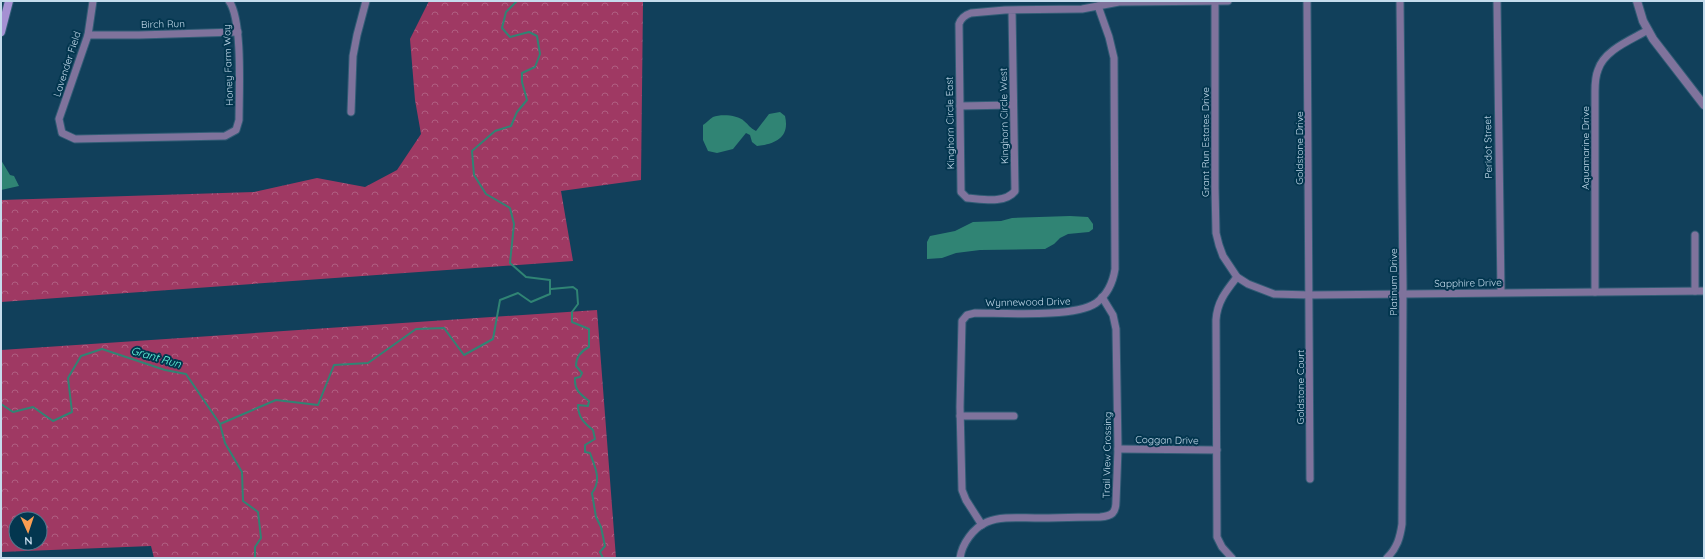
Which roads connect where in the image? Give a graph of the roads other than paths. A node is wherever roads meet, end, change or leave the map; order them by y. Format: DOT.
graph roads {
  1 [pos="9,1"];
  2 [pos="93,1"];
  3 [pos="229,1"];
  4 [pos="366,1"];
  5 [pos="1215,1"];
  6 [pos="1228,1"];
  7 [pos="1307,1"];
  8 [pos="1400,1"];
  9 [pos="1497,1"];
  10 [pos="1637,1"];
  11 [pos="1098,6"];
  12 [pos="1012,10"];
  13 [pos="1648,30"];
  14 [pos="1,32"];
  15 [pos="238,32"];
  16 [pos="88,34"];
  17 [pos="1704,104"];
  18 [pos="1013,105"];
  19 [pos="960,106"];
  20 [pos="352,112"];
  21 [pos="62,134"];
  22 [pos="987,200"];
  23 [pos="1695,235"];
  24 [pos="1237,277"];
  25 [pos="1695,291"];
  26 [pos="1704,291"];
  27 [pos="1501,292"];
  28 [pos="1595,292"];
  29 [pos="1310,295"];
  30 [pos="1403,295"];
  31 [pos="1102,297"];
  32 [pos="960,416"];
  33 [pos="1014,416"];
  34 [pos="1118,450"];
  35 [pos="1217,450"];
  36 [pos="1310,479"];
  37 [pos="982,525"];
  38 [pos="960,558"];
  39 [pos="1232,558"];
  40 [pos="1387,558"];
  1 -- 14 [label="main road"];
  2 -- 16 [label="street, Lavender Field"];
  3 -- 15 [label="street, Honey Farm Way"];
  4 -- 20 [label="street"];
  5 -- 6 [label="street"];
  5 -- 11 [label="street"];
  5 -- 24 [label="street, Grant Run Estates Drive"];
  7 -- 29 [label="street, Goldstone Drive"];
  8 -- 30 [label="street, Platinum Drive"];
  9 -- 27 [label="street, Peridot Street"];
  10 -- 13 [label="street"];
  11 -- 12 [label="street"];
  11 -- 31 [label="street, Wynnewood Drive"];
  12 -- 18 [label="street, Kinghorn Circle West"];
  12 -- 19 [label="street, Kinghorn Circle East"];
  13 -- 17 [label="street"];
  13 -- 28 [label="street, Aquamarine Drive"];
  15 -- 16 [label="street, Birch Run"];
  15 -- 21 [label="street, Honey Farm Way"];
  16 -- 21 [label="street, Lavender Field"];
  18 -- 19 [label="street"];
  18 -- 22 [label="street, Kinghorn Circle West"];
  19 -- 22 [label="street, Kinghorn Circle East"];
  23 -- 25 [label="street"];
  24 -- 29 [label="street, Sapphire Drive"];
  24 -- 35 [label="street"];
  25 -- 26 [label="street, Sapphire Drive"];
  25 -- 28 [label="street, Sapphire Drive"];
  27 -- 28 [label="street, Sapphire Drive"];
  27 -- 30 [label="street, Sapphire Drive"];
  29 -- 30 [label="street, Sapphire Drive"];
  29 -- 36 [label="street, Goldstone Court"];
  30 -- 40 [label="street, Platinum Drive"];
  31 -- 32 [label="street, Wynnewood Drive"];
  31 -- 34 [label="street, Trail View Crossing"];
  32 -- 33 [label="street"];
  32 -- 37 [label="street, Wynnewood Drive"];
  34 -- 35 [label="street, Coggan Drive"];
  34 -- 37 [label="street, Trail View Crossing"];
  35 -- 39 [label="street"];
  37 -- 38 [label="street, Trail View Crossing"];
}
